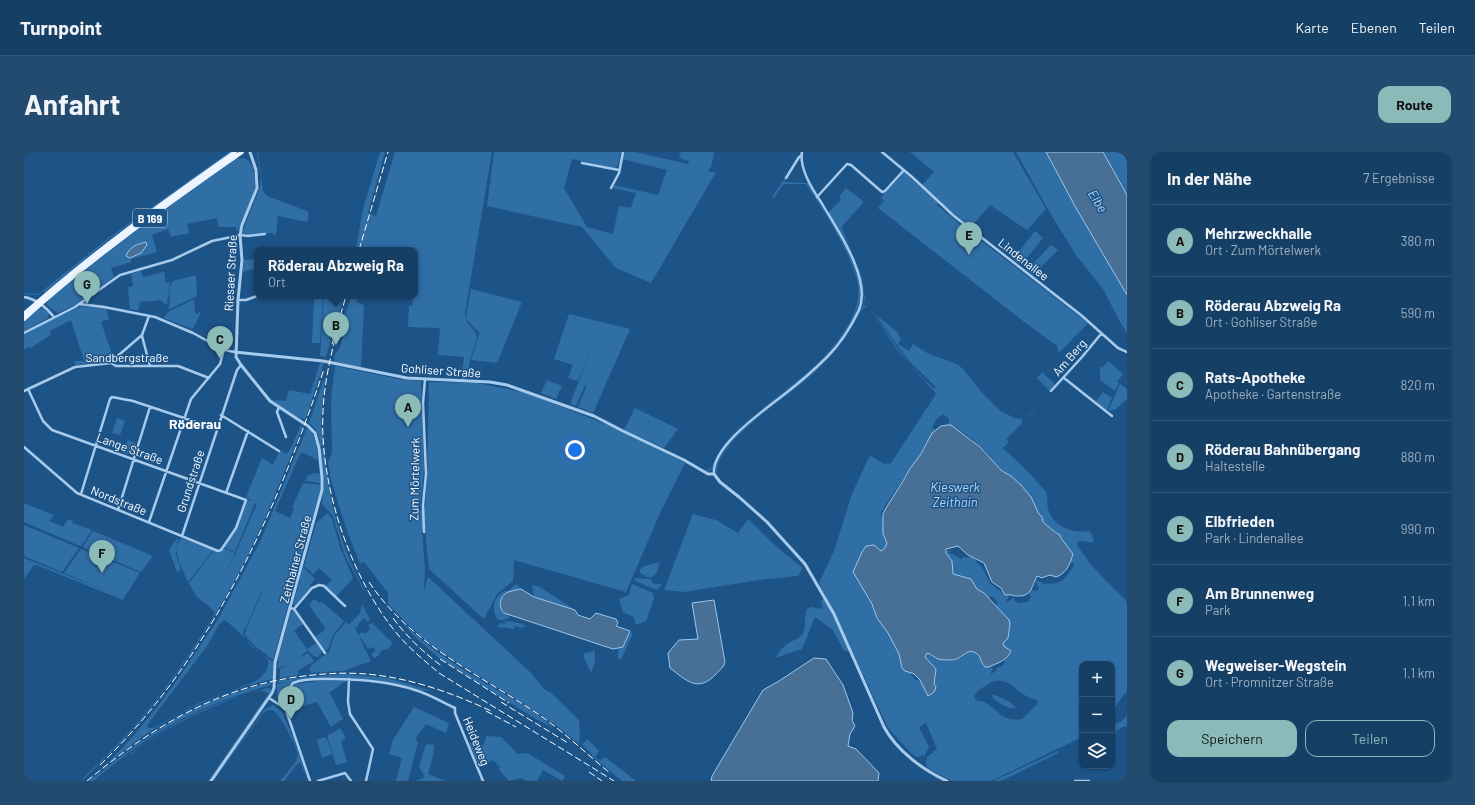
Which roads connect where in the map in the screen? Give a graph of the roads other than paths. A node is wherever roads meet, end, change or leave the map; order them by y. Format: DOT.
graph roads {
  1 [pos="235,152"];
  2 [pos="242,152"];
  3 [pos="250,152"];
  4 [pos="623,152"];
  5 [pos="882,152"];
  6 [pos="801,153"];
  7 [pos="582,163"];
  8 [pos="619,170"];
  9 [pos="904,170"];
  10 [pos="786,178"];
  11 [pos="612,188"];
  12 [pos="817,197"];
  13 [pos="265,234"];
  14 [pos="240,235"];
  15 [pos="24,297"];
  16 [pos="254,297"];
  17 [pos="238,300"];
  18 [pos="40,302"];
  19 [pos="79,304"];
  20 [pos="24,314"];
  21 [pos="149,316"];
  22 [pos="54,317"];
  23 [pos="24,319"];
  24 [pos="24,333"];
  25 [pos="1101,334"];
  26 [pos="142,335"];
  27 [pos="224,350"];
  28 [pos="235,352"];
  29 [pos="1127,352"];
  30 [pos="111,363"];
  31 [pos="241,365"];
  32 [pos="150,366"];
  33 [pos="209,378"];
  34 [pos="1064,378"];
  35 [pos="425,379"];
  36 [pos="28,389"];
  37 [pos="24,391"];
  38 [pos="1051,391"];
  39 [pos="150,407"];
  40 [pos="279,407"];
  41 [pos="221,415"];
  42 [pos="1112,416"];
  43 [pos="184,418"];
  44 [pos="217,430"];
  45 [pos="248,431"];
  46 [pos="286,437"];
  47 [pos="96,445"];
  48 [pos="24,447"];
  49 [pos="279,451"];
  50 [pos="133,458"];
  51 [pos="167,471"];
  52 [pos="714,474"];
  53 [pos="199,483"];
  54 [pos="226,493"];
  55 [pos="81,494"];
  56 [pos="118,510"];
  57 [pos="150,522"];
  58 [pos="424,532"];
  59 [pos="182,536"];
  60 [pos="220,551"];
  61 [pos="345,606"];
  62 [pos="292,609"];
  63 [pos="325,653"];
  64 [pos="349,679"];
  65 [pos="269,698"];
  66 [pos="278,704"];
  67 [pos="211,781"];
  68 [pos="310,781"];
  69 [pos="318,781"];
  70 [pos="352,781"];
  71 [pos="366,781"];
  72 [pos="483,781"];
  73 [pos="947,781"];
  74 [pos="1075,781"];
  75 [pos="1089,781"];
  1 -- 18 [label="main road, B 169"];
  2 -- 18 [label="main road, B 169"];
  3 -- 14 [label="street, Riesaer Straße"];
  4 -- 8 [label="street"];
  5 -- 9 [label="street, Lindenallee"];
  6 -- 10 [label="street"];
  6 -- 12 [label="street"];
  7 -- 8 [label="street"];
  8 -- 11 [label="street"];
  9 -- 12 [label="street"];
  9 -- 25 [label="street, Lindenallee"];
  12 -- 52 [label="street"];
  13 -- 14 [label="street"];
  14 -- 17 [label="street, Riesaer Straße"];
  14 -- 19 [label="street"];
  15 -- 18 [label="street"];
  16 -- 17 [label="street"];
  17 -- 28 [label="street, Riesaer Straße"];
  18 -- 20 [label="main road, B 169"];
  18 -- 22 [label="street"];
  18 -- 23 [label="main road, B 169"];
  19 -- 21 [label="street"];
  19 -- 22 [label="street"];
  21 -- 26 [label="street"];
  21 -- 27 [label="street"];
  22 -- 24 [label="street"];
  25 -- 29 [label="street, Lindenallee"];
  25 -- 34 [label="street, Am Berg"];
  26 -- 30 [label="street"];
  26 -- 32 [label="street"];
  27 -- 28 [label="street"];
  27 -- 33 [label="street"];
  28 -- 31 [label="street"];
  28 -- 35 [label="street, Gohliser Straße"];
  30 -- 32 [label="street, Sandbergstraße"];
  30 -- 36 [label="street, Sandbergstraße"];
  31 -- 40 [label="street"];
  31 -- 41 [label="street, Grundstraße"];
  32 -- 33 [label="street, Sandbergstraße"];
  33 -- 43 [label="street"];
  34 -- 38 [label="street, Am Berg"];
  34 -- 42 [label="street"];
  35 -- 52 [label="street, Gohliser Straße"];
  35 -- 58 [label="street, Zum Mörtelwerk"];
  36 -- 37 [label="street, Sandbergstraße"];
  36 -- 47 [label="street, Lange Straße"];
  39 -- 43 [label="street"];
  39 -- 47 [label="street"];
  39 -- 50 [label="street"];
  40 -- 46 [label="street"];
  40 -- 62 [label="street, Zeithainer Straße"];
  41 -- 44 [label="street, Grundstraße"];
  41 -- 45 [label="street"];
  43 -- 44 [label="street"];
  43 -- 51 [label="street"];
  44 -- 53 [label="street, Grundstraße"];
  45 -- 49 [label="street"];
  45 -- 54 [label="street"];
  47 -- 50 [label="street, Lange Straße"];
  47 -- 55 [label="street"];
  48 -- 55 [label="street, Nordstraße"];
  50 -- 51 [label="street, Lange Straße"];
  50 -- 56 [label="street"];
  51 -- 53 [label="street, Lange Straße"];
  51 -- 57 [label="street"];
  52 -- 73 [label="street"];
  53 -- 54 [label="street, Lange Straße"];
  53 -- 59 [label="street, Grundstraße"];
  54 -- 60 [label="street, Lange Straße"];
  55 -- 56 [label="street, Nordstraße"];
  56 -- 57 [label="street, Nordstraße"];
  57 -- 59 [label="street, Nordstraße"];
  59 -- 60 [label="street, Nordstraße"];
  61 -- 62 [label="street"];
  62 -- 63 [label="street"];
  62 -- 65 [label="street, Zeithainer Straße"];
  64 -- 66 [label="street"];
  64 -- 71 [label="street"];
  64 -- 72 [label="street, Heideweg"];
  65 -- 66 [label="street"];
  65 -- 67 [label="street, Zeithainer Straße"];
  66 -- 68 [label="street"];
  69 -- 70 [label="street"];
  74 -- 75 [label="street"];
}
